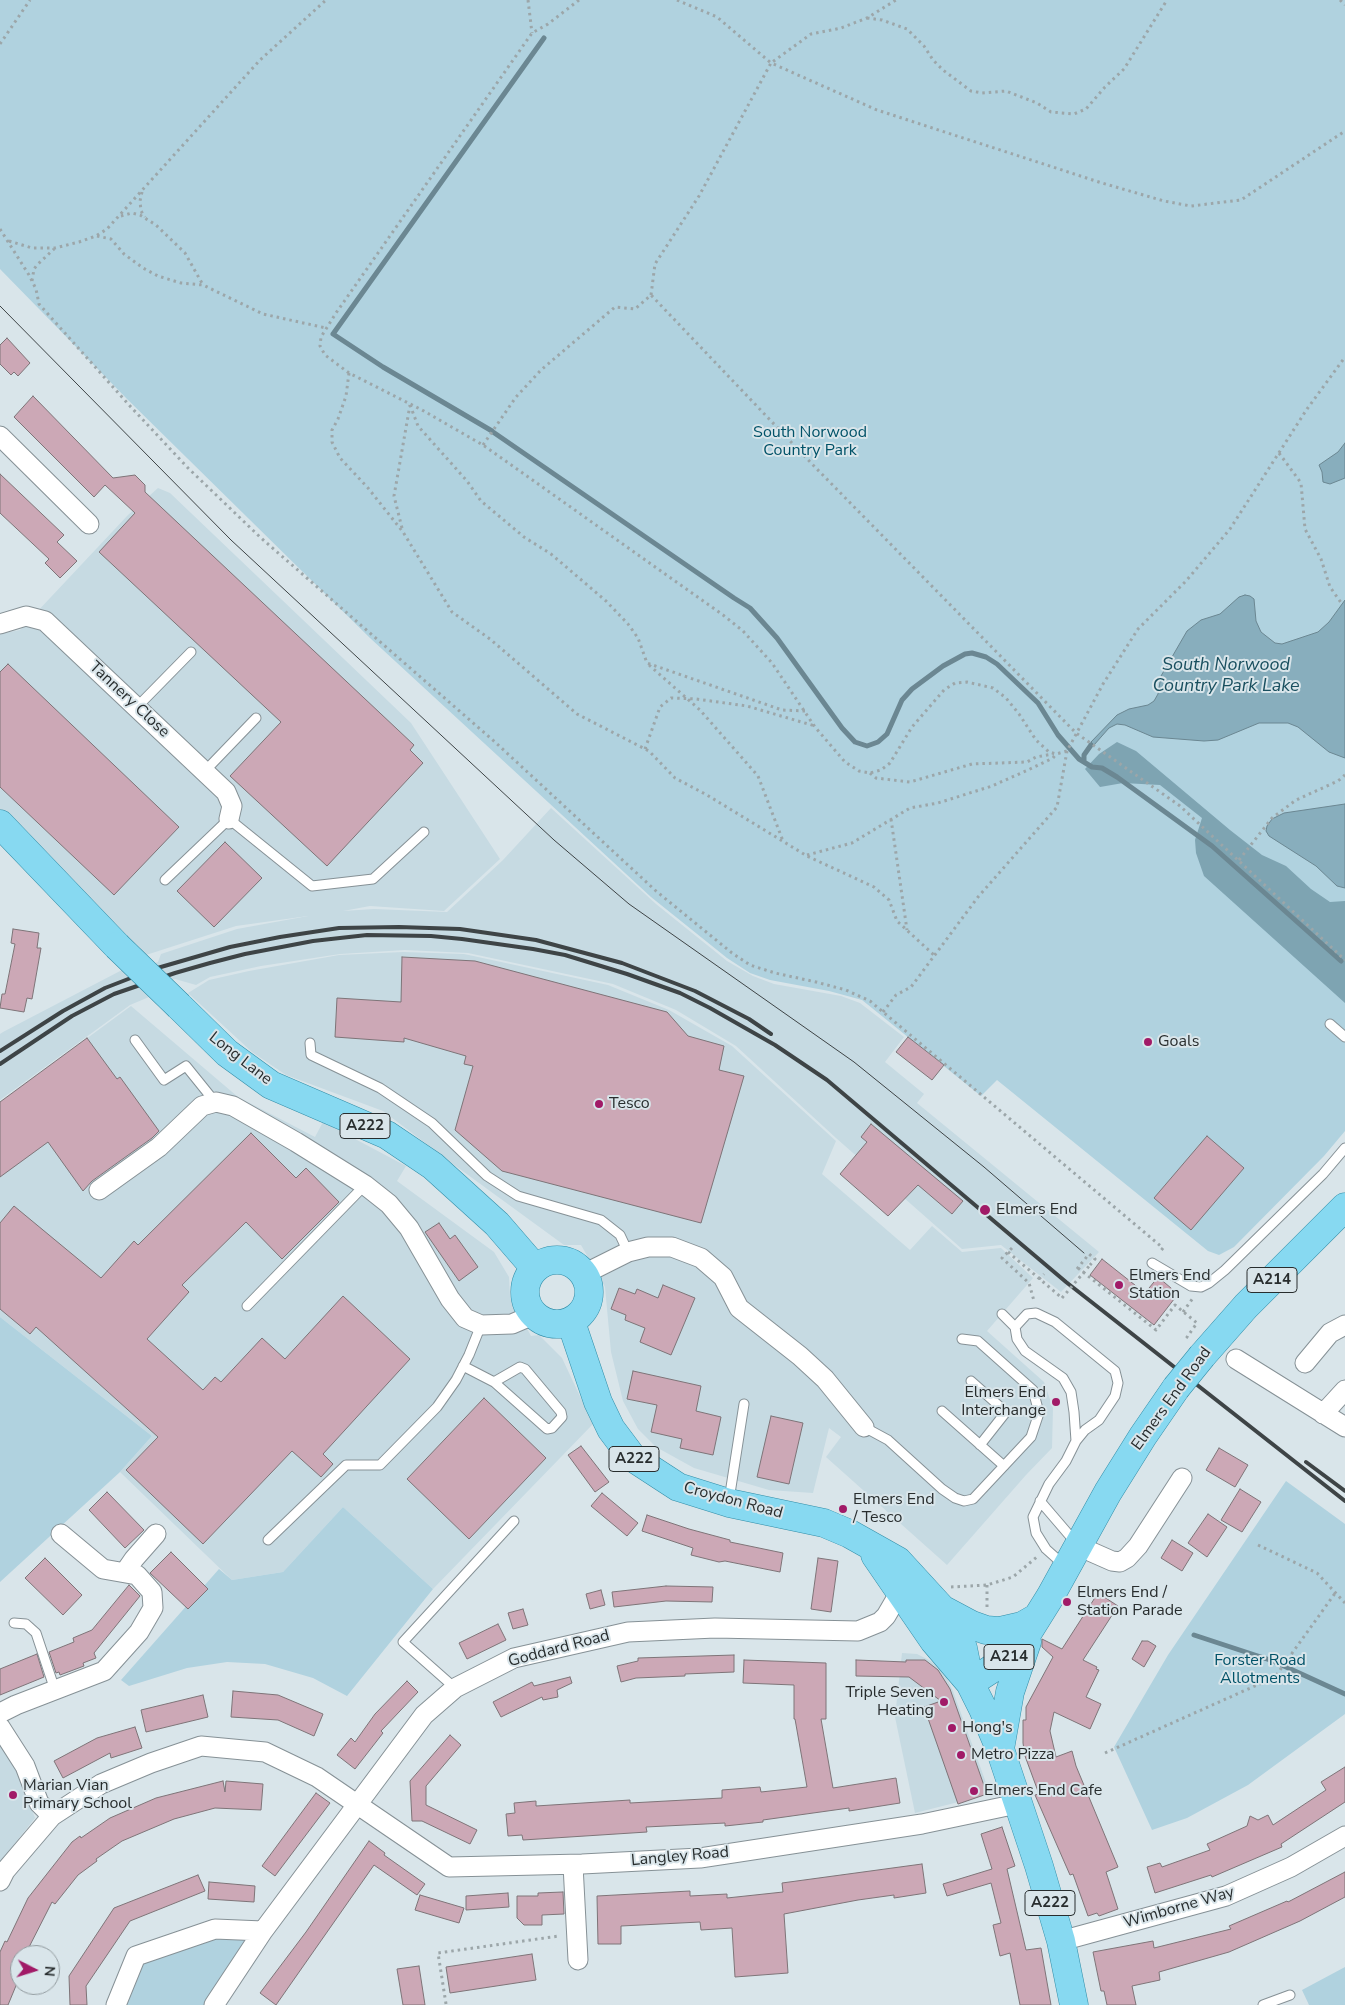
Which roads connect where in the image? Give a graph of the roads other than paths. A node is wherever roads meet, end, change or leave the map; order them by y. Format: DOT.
graph roads {
  1 [pos="0,436"];
  2 [pos="89,524"];
  3 [pos="0,624"];
  4 [pos="192,652"];
  5 [pos="137,708"];
  6 [pos="256,718"];
  7 [pos="205,771"];
  8 [pos="229,819"];
  9 [pos="0,824"];
  10 [pos="424,832"];
  11 [pos="165,880"];
  12 [pos="1330,1024"];
  13 [pos="1345,1037"];
  14 [pos="135,1040"];
  15 [pos="310,1043"];
  16 [pos="216,1102"];
  17 [pos="1345,1148"];
  18 [pos="365,1185"];
  19 [pos="99,1190"];
  20 [pos="1345,1207"];
  21 [pos="628,1252"];
  22 [pos="1152,1264"];
  23 [pos="534,1268"];
  24 [pos="584,1274"];
  25 [pos="247,1306"];
  26 [pos="1002,1314"];
  27 [pos="533,1315"];
  28 [pos="570,1322"];
  29 [pos="481,1325"];
  30 [pos="1345,1325"];
  31 [pos="1015,1326"];
  32 [pos="962,1339"];
  33 [pos="1236,1359"];
  34 [pos="1305,1363"];
  35 [pos="463,1366"];
  36 [pos="971,1381"];
  37 [pos="494,1382"];
  38 [pos="1345,1390"];
  39 [pos="744,1404"];
  40 [pos="942,1411"];
  41 [pos="1323,1414"];
  42 [pos="864,1427"];
  43 [pos="1345,1427"];
  44 [pos="1076,1441"];
  45 [pos="980,1445"];
  46 [pos="1004,1466"];
  47 [pos="1182,1478"];
  48 [pos="1040,1501"];
  49 [pos="729,1503"];
  50 [pos="514,1521"];
  51 [pos="61,1534"];
  52 [pos="156,1534"];
  53 [pos="268,1540"];
  54 [pos="1072,1557"];
  55 [pos="125,1572"];
  56 [pos="912,1590"];
  57 [pos="942,1609"];
  58 [pos="1036,1618"];
  59 [pos="14,1623"];
  60 [pos="970,1683"];
  61 [pos="455,1688"];
  62 [pos="55,1690"];
  63 [pos="0,1713"];
  64 [pos="0,1726"];
  65 [pos="1000,1749"];
  66 [pos="1018,1804"];
  67 [pos="357,1806"];
  68 [pos="52,1816"];
  69 [pos="1345,1836"];
  70 [pos="573,1864"];
  71 [pos="0,1881"];
  72 [pos="263,1931"];
  73 [pos="1061,1940"];
  74 [pos="578,1960"];
  75 [pos="1290,1995"];
  76 [pos="116,2005"];
  77 [pos="214,2005"];
  78 [pos="1074,2005"];
  79 [pos="1263,2005"];
  1 -- 2 [label="street"];
  3 -- 5 [label="street, Tannery Close"];
  4 -- 5 [label="lane"];
  5 -- 7 [label="street, Tannery Close"];
  6 -- 7 [label="lane"];
  7 -- 8 [label="street, Tannery Close"];
  8 -- 10 [label="lane"];
  8 -- 11 [label="lane"];
  9 -- 23 [label="main road, Long Lane / A222, bridge"];
  12 -- 13 [label="lane"];
  14 -- 16 [label="lane"];
  15 -- 21 [label="lane"];
  16 -- 18 [label="street"];
  16 -- 19 [label="street"];
  17 -- 22 [label="lane"];
  18 -- 25 [label="lane"];
  18 -- 29 [label="street"];
  20 -- 54 [label="main road, Elmers End Road / A214, bridge"];
  21 -- 24 [label="street"];
  21 -- 42 [label="street"];
  23 -- 24 [label="main road"];
  23 -- 27 [label="main road"];
  24 -- 28 [label="main road"];
  26 -- 31 [label="lane"];
  27 -- 28 [label="main road"];
  27 -- 29 [label="street"];
  28 -- 49 [label="main road, Croydon Road / A222"];
  29 -- 35 [label="lane"];
  30 -- 34 [label="street"];
  31 -- 44 [label="lane"];
  31 -- 44 [label="lane"];
  32 -- 46 [label="lane"];
  33 -- 41 [label="street"];
  35 -- 37 [label="lane"];
  35 -- 53 [label="lane"];
  36 -- 45 [label="lane"];
  37 -- 37 [label="lane"];
  38 -- 41 [label="street"];
  39 -- 49 [label="lane"];
  40 -- 45 [label="lane"];
  41 -- 43 [label="street"];
  42 -- 46 [label="lane"];
  44 -- 48 [label="lane"];
  45 -- 46 [label="lane"];
  47 -- 54 [label="street"];
  48 -- 54 [label="lane"];
  48 -- 54 [label="lane"];
  49 -- 56 [label="main road, Croydon Road / A222"];
  50 -- 61 [label="lane"];
  51 -- 55 [label="street"];
  52 -- 55 [label="street"];
  54 -- 58 [label="main road, Elmers End Road / A214"];
  55 -- 62 [label="street"];
  56 -- 57 [label="main road, Croydon Road / A222"];
  56 -- 60 [label="main road, Croydon Road / A222"];
  56 -- 61 [label="street, Goddard Road"];
  57 -- 58 [label="main road"];
  57 -- 60 [label="main road, Croydon Road / A222"];
  58 -- 60 [label="main road, Elmers End Road / A214"];
  58 -- 65 [label="main road"];
  59 -- 62 [label="lane"];
  60 -- 65 [label="main road, Croydon Road / A222"];
  61 -- 67 [label="street, Goddard Road"];
  62 -- 63 [label="street"];
  64 -- 68 [label="street"];
  65 -- 66 [label="main road, Croydon Road / A222"];
  66 -- 70 [label="street, Langley Road"];
  66 -- 73 [label="main road, Croydon Road / A222"];
  67 -- 68 [label="street, Langley Road"];
  67 -- 70 [label="street, Langley Road"];
  67 -- 72 [label="street, Goddard Road"];
  68 -- 71 [label="street, Langley Road"];
  69 -- 73 [label="street, Wimborne Way"];
  70 -- 74 [label="street"];
  72 -- 76 [label="street"];
  72 -- 77 [label="street, Goddard Road"];
  73 -- 78 [label="main road, Croydon Road / A222"];
  75 -- 79 [label="lane"];
}
